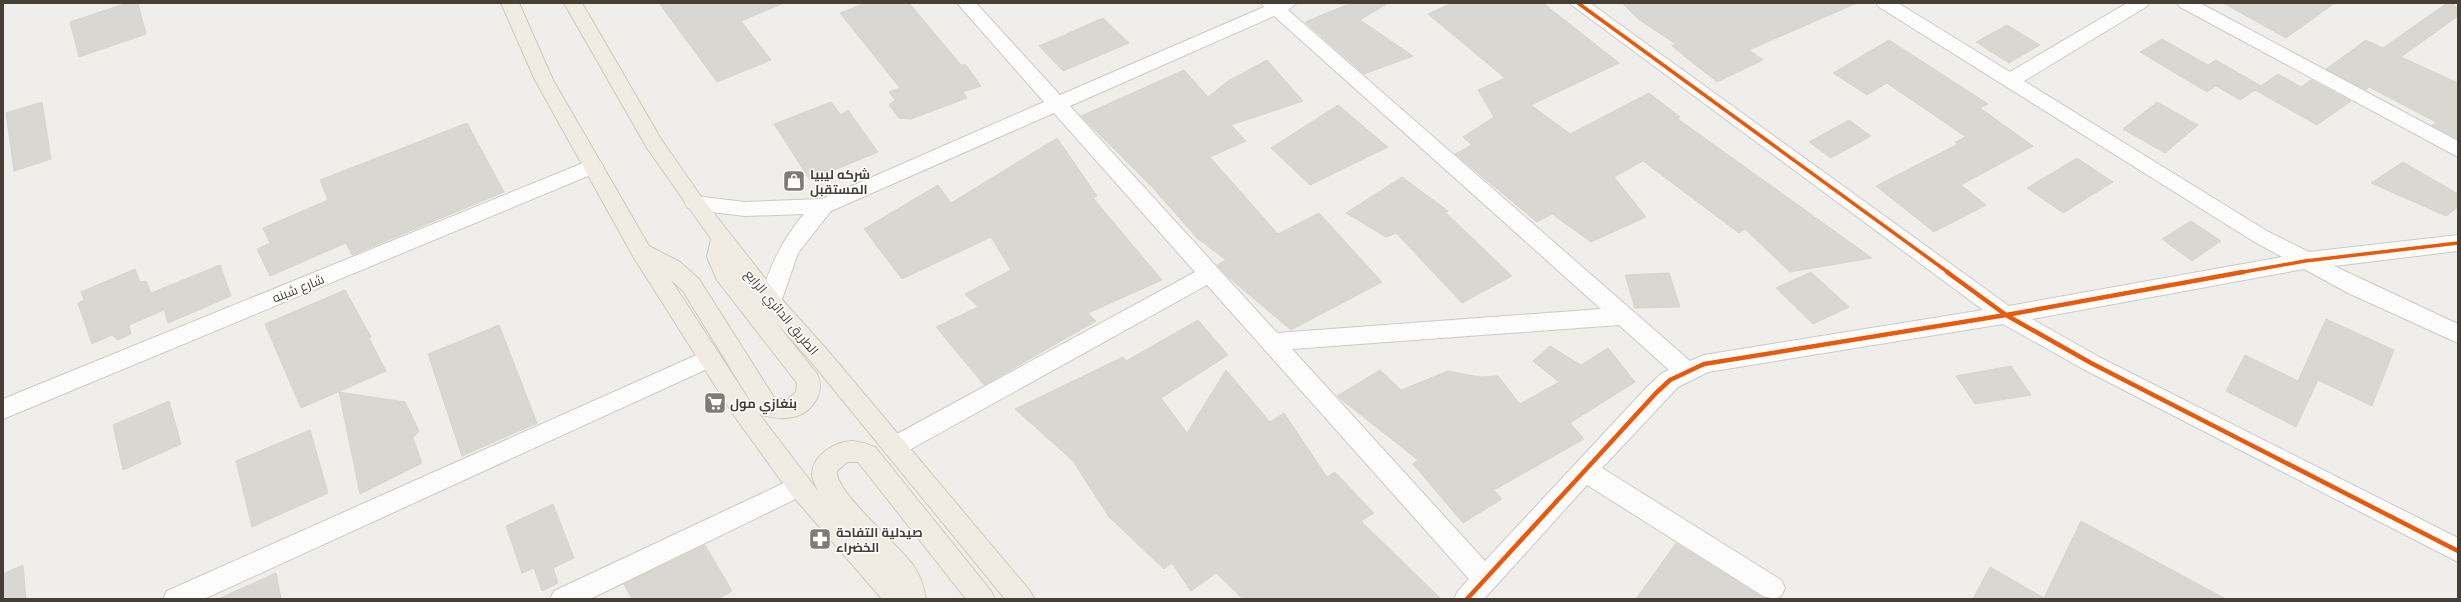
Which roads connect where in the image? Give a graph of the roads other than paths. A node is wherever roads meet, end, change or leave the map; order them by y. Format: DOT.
graph roads {
  1 [pos="510,3"];
  2 [pos="573,3"];
  3 [pos="966,3"];
  4 [pos="1578,3"];
  5 [pos="1886,3"];
  6 [pos="2140,3"];
  7 [pos="2186,3"];
  8 [pos="1278,5"];
  9 [pos="2010,81"];
  10 [pos="1057,104"];
  11 [pos="2458,150"];
  12 [pos="593,166"];
  13 [pos="695,203"];
  14 [pos="824,206"];
  15 [pos="722,238"];
  16 [pos="2458,243"];
  17 [pos="642,252"];
  18 [pos="2305,261"];
  19 [pos="1210,274"];
  20 [pos="771,302"];
  21 [pos="2006,315"];
  22 [pos="1624,316"];
  23 [pos="2458,334"];
  24 [pos="1272,342"];
  25 [pos="710,358"];
  26 [pos="1686,371"];
  27 [pos="3,409"];
  28 [pos="894,447"];
  29 [pos="1586,471"];
  30 [pos="799,486"];
  31 [pos="2458,551"];
  32 [pos="1485,579"];
  33 [pos="1772,588"];
  34 [pos="176,599"];
  35 [pos="563,599"];
  36 [pos="899,599"];
  37 [pos="913,599"];
  38 [pos="982,599"];
  39 [pos="1021,599"];
  40 [pos="1467,599"];
  1 -- 12 [label="main road"];
  2 -- 13 [label="main road, الطريق الدائري الرابع"];
  3 -- 10 [label="street"];
  4 -- 21 [label="street"];
  5 -- 9 [label="street"];
  6 -- 9 [label="street"];
  7 -- 11 [label="street"];
  8 -- 10 [label="street"];
  8 -- 22 [label="street"];
  9 -- 18 [label="street"];
  10 -- 14 [label="street"];
  10 -- 19 [label="street"];
  12 -- 17 [label="main road"];
  12 -- 27 [label="street, شارع شبنه"];
  13 -- 14 [label="street"];
  13 -- 15 [label="main road, الطريق الدائري الرابع"];
  14 -- 20 [label="street"];
  15 -- 17 [label="main road"];
  15 -- 20 [label="main road, الطريق الدائري الرابع"];
  16 -- 18 [label="street"];
  17 -- 25 [label="main road"];
  18 -- 21 [label="street"];
  18 -- 23 [label="street"];
  19 -- 24 [label="street"];
  19 -- 28 [label="street"];
  20 -- 28 [label="main road, الطريق الدائري الرابع"];
  21 -- 26 [label="street"];
  21 -- 31 [label="street"];
  22 -- 24 [label="street"];
  22 -- 26 [label="street"];
  24 -- 32 [label="street"];
  25 -- 30 [label="main road"];
  25 -- 34 [label="street"];
  26 -- 29 [label="street"];
  28 -- 39 [label="main road, الطريق الدائري الرابع"];
  29 -- 32 [label="street"];
  29 -- 33 [label="street"];
  30 -- 35 [label="street"];
  30 -- 36 [label="main road"];
  32 -- 40 [label="street"];
  37 -- 38 [label="main road"];
}
